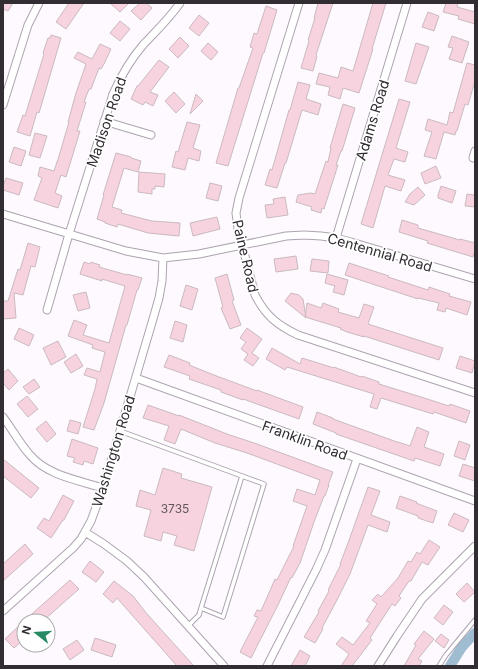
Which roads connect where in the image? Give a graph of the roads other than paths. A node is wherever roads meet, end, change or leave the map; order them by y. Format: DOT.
graph roads {
  1 [pos="39,3"];
  2 [pos="180,3"];
  3 [pos="299,3"];
  4 [pos="407,3"];
  5 [pos="3,105"];
  6 [pos="104,121"];
  7 [pos="151,135"];
  8 [pos="475,151"];
  9 [pos="475,158"];
  10 [pos="3,214"];
  11 [pos="69,234"];
  12 [pos="336,238"];
  13 [pos="242,244"];
  14 [pos="163,258"];
  15 [pos="475,280"];
  16 [pos="47,310"];
  17 [pos="136,378"];
  18 [pos="475,393"];
  19 [pos="3,417"];
  20 [pos="120,430"];
  21 [pos="358,459"];
  22 [pos="242,476"];
  23 [pos="103,488"];
  24 [pos="475,501"];
  25 [pos="85,532"];
  26 [pos="475,546"];
  27 [pos="201,608"];
  28 [pos="3,611"];
  29 [pos="475,620"];
  30 [pos="188,626"];
  31 [pos="224,666"];
  32 [pos="267,666"];
  33 [pos="378,666"];
  34 [pos="439,666"];
  1 -- 5 [label="street"];
  2 -- 6 [label="street, Madison Road"];
  3 -- 13 [label="street, Paine Road"];
  4 -- 12 [label="street, Adams Road"];
  6 -- 7 [label="street"];
  6 -- 11 [label="street, Madison Road"];
  8 -- 9 [label="street"];
  10 -- 11 [label="street, Centennial Road"];
  11 -- 14 [label="street, Centennial Road"];
  11 -- 16 [label="street, Madison Road"];
  12 -- 13 [label="street, Centennial Road"];
  12 -- 15 [label="street, Centennial Road"];
  13 -- 14 [label="street, Centennial Road"];
  13 -- 18 [label="street, Paine Road"];
  14 -- 17 [label="street, Washington Road"];
  17 -- 20 [label="street, Washington Road"];
  17 -- 21 [label="street, Franklin Road"];
  19 -- 23 [label="street"];
  20 -- 22 [label="lane"];
  20 -- 23 [label="street, Washington Road"];
  21 -- 24 [label="street, Franklin Road"];
  21 -- 32 [label="street"];
  22 -- 27 [label="lane"];
  22 -- 27 [label="lane"];
  23 -- 25 [label="street, Washington Road"];
  25 -- 28 [label="street, Washington Road"];
  25 -- 30 [label="street"];
  26 -- 33 [label="street"];
  27 -- 30 [label="lane"];
  29 -- 34 [label="lane"];
  30 -- 31 [label="street"];
}
